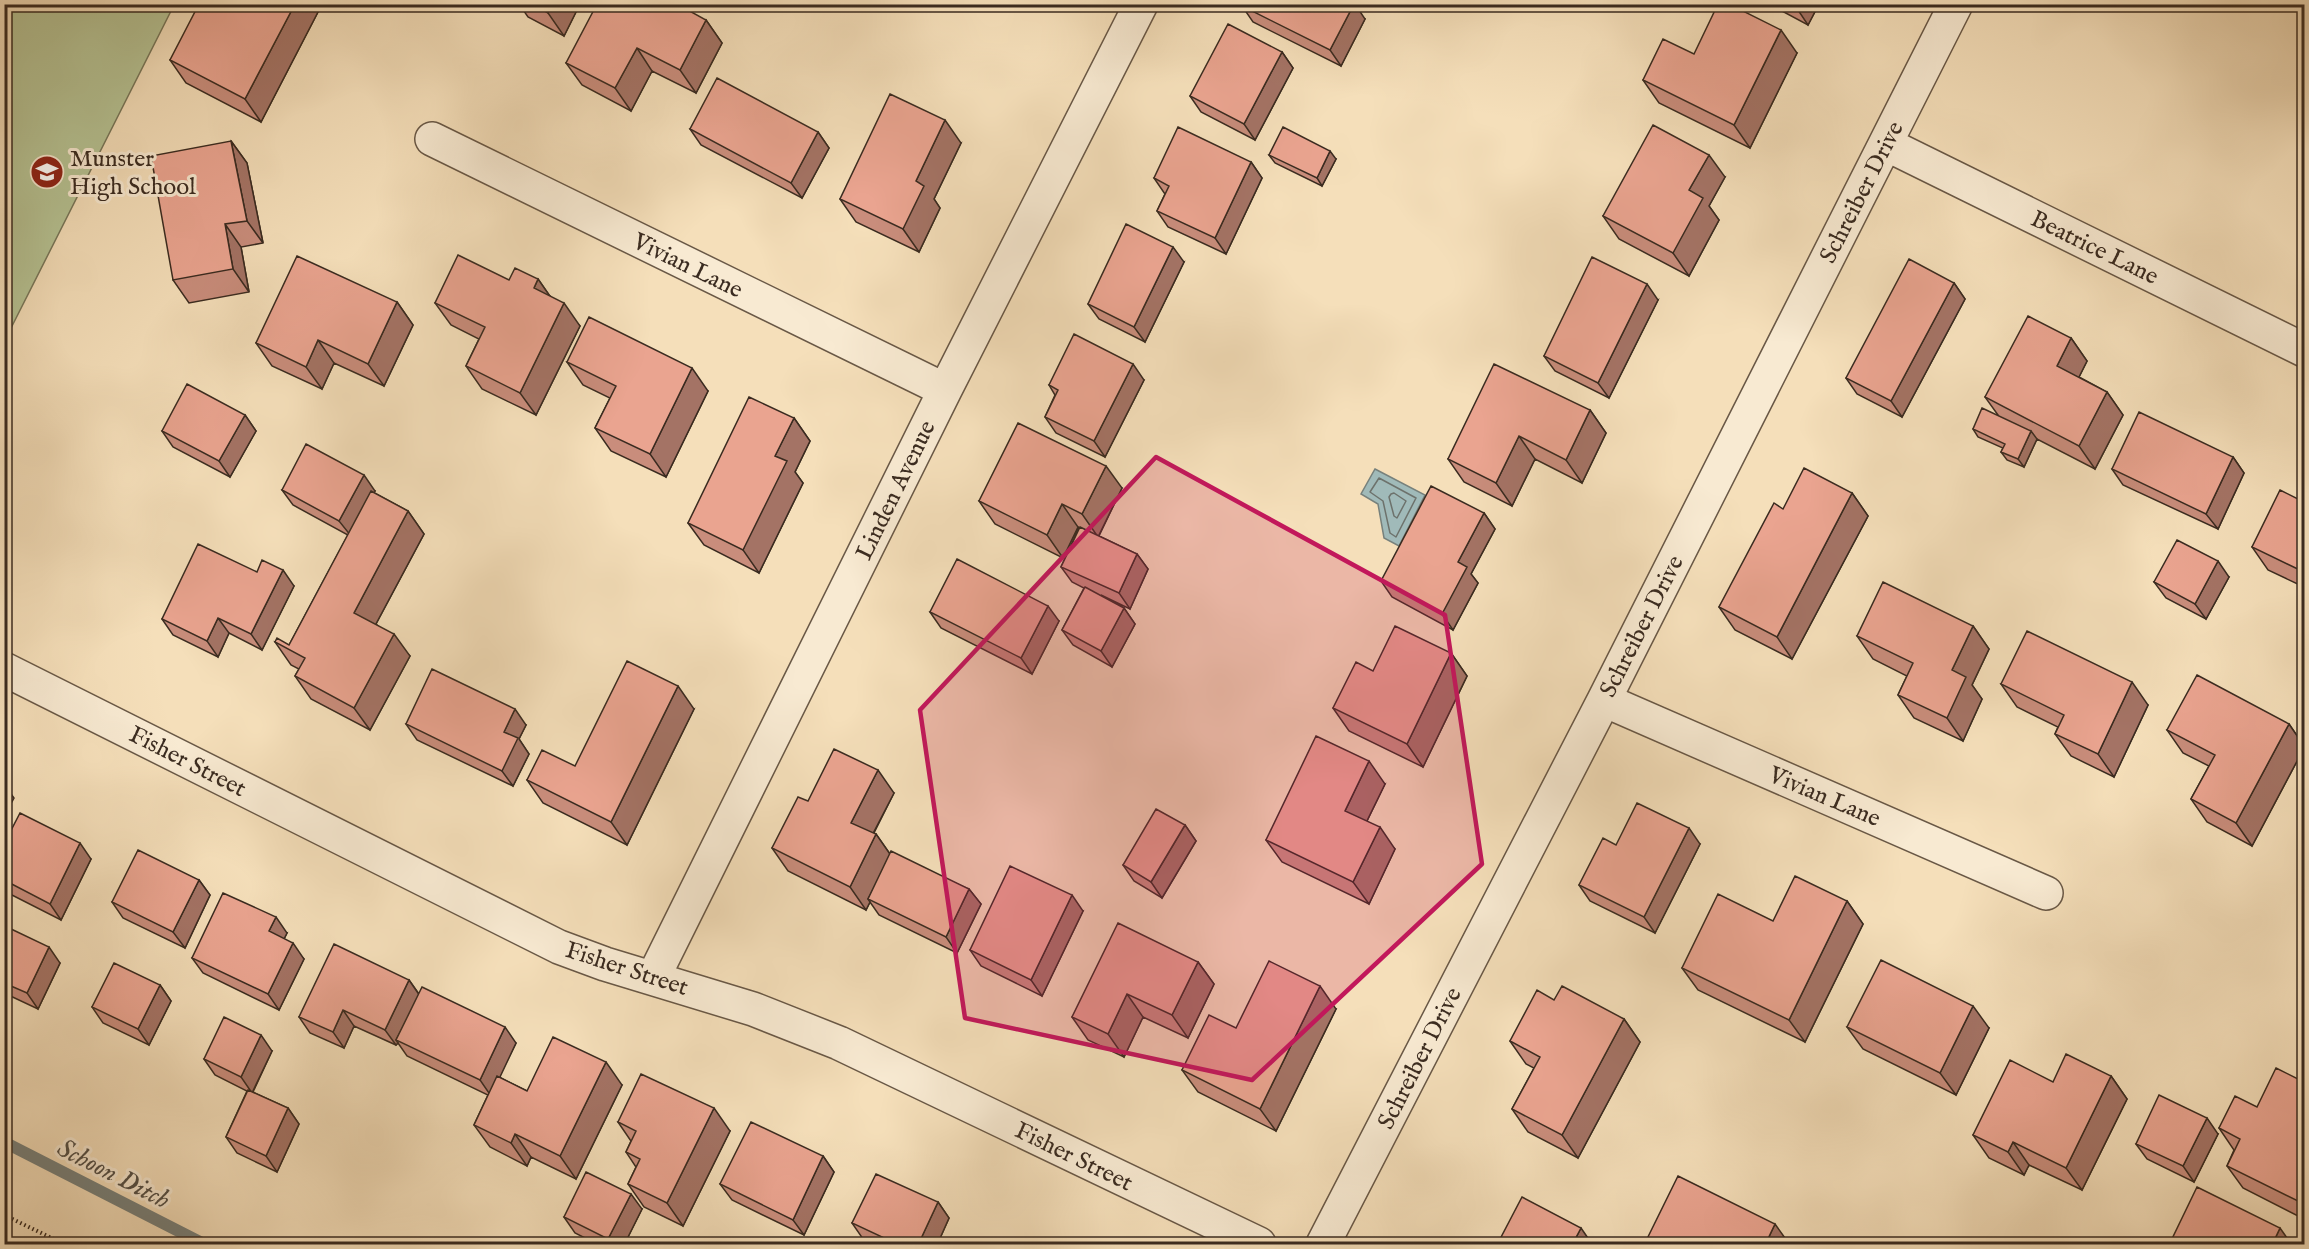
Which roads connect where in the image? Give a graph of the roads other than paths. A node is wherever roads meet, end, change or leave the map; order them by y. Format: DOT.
graph roads {
  1 [pos="1141,4"];
  2 [pos="1956,4"];
  3 [pos="432,139"];
  4 [pos="1886,144"];
  5 [pos="2304,350"];
  6 [pos="945,390"];
  7 [pos="4,669"];
  8 [pos="1604,700"];
  9 [pos="2046,893"];
  10 [pos="653,978"];
  11 [pos="1259,1245"];
  12 [pos="1323,1245"];
  1 -- 6 [label="street, Linden Avenue"];
  2 -- 4 [label="street, Schreiber Drive"];
  3 -- 6 [label="street, Vivian Lane"];
  4 -- 5 [label="street, Beatrice Lane"];
  4 -- 8 [label="street, Schreiber Drive"];
  6 -- 10 [label="street, Linden Avenue"];
  7 -- 10 [label="street, Fisher Street"];
  8 -- 9 [label="street, Vivian Lane"];
  8 -- 12 [label="street, Schreiber Drive"];
  10 -- 11 [label="street, Fisher Street"];
}
